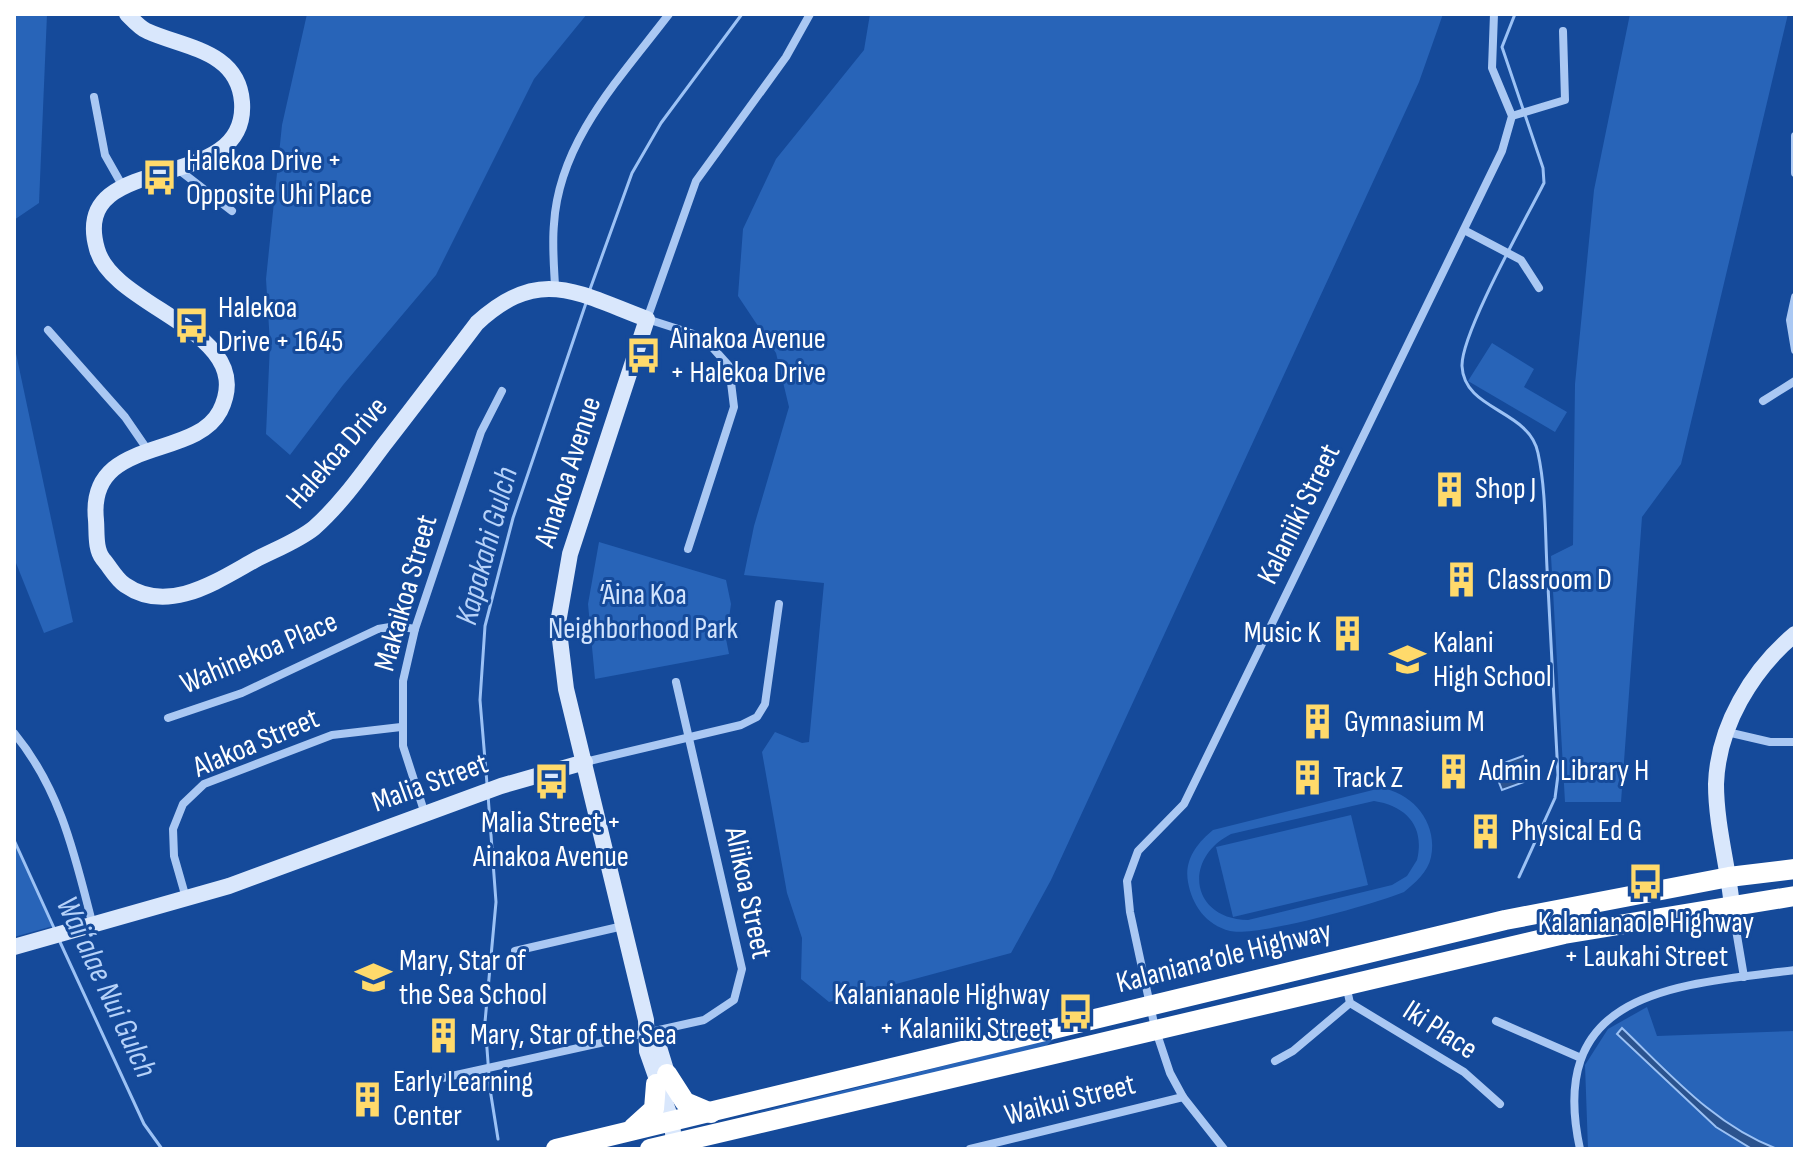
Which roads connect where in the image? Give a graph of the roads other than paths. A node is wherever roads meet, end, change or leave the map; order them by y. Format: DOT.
graph roads {
  1 [pos="127,14"];
  2 [pos="669,14"];
  3 [pos="810,14"];
  4 [pos="1494,14"];
  5 [pos="1563,31"];
  6 [pos="94,97"];
  7 [pos="1512,116"];
  8 [pos="1795,136"];
  9 [pos="178,169"];
  10 [pos="1795,173"];
  11 [pos="122,185"];
  12 [pos="232,211"];
  13 [pos="1464,230"];
  14 [pos="555,286"];
  15 [pos="1539,288"];
  16 [pos="1795,297"];
  17 [pos="647,319"];
  18 [pos="48,330"];
  19 [pos="1795,350"];
  20 [pos="1795,381"];
  21 [pos="502,391"];
  22 [pos="1763,401"];
  23 [pos="147,449"];
  24 [pos="688,549"];
  25 [pos="779,604"];
  26 [pos="415,629"];
  27 [pos="1795,634"];
  28 [pos="676,682"];
  29 [pos="168,718"];
  30 [pos="401,727"];
  31 [pos="1727,732"];
  32 [pos="14,733"];
  33 [pos="689,737"];
  34 [pos="1795,742"];
  35 [pos="585,762"];
  36 [pos="425,814"];
  37 [pos="1795,869"];
  38 [pos="1729,877"];
  39 [pos="1795,896"];
  40 [pos="186,899"];
  41 [pos="1732,906"];
  42 [pos="624,925"];
  43 [pos="94,927"];
  44 [pos="14,947"];
  45 [pos="515,951"];
  46 [pos="1795,970"];
  47 [pos="1744,977"];
  48 [pos="1348,994"];
  49 [pos="1149,1005"];
  50 [pos="1496,1021"];
  51 [pos="1155,1028"];
  52 [pos="648,1032"];
  53 [pos="1581,1058"];
  54 [pos="1275,1061"];
  55 [pos="438,1079"];
  56 [pos="662,1079"];
  57 [pos="1183,1097"];
  58 [pos="1500,1104"];
  59 [pos="708,1113"];
  60 [pos="672,1122"];
  61 [pos="753,1125"];
  62 [pos="618,1135"];
  63 [pos="675,1146"];
  64 [pos="555,1149"];
  65 [pos="650,1149"];
  66 [pos="970,1149"];
  67 [pos="1224,1149"];
  68 [pos="1580,1149"];
  1 -- 9 [label="street"];
  2 -- 14 [label="street"];
  3 -- 17 [label="street, Ainakoa Avenue"];
  4 -- 7 [label="street"];
  5 -- 7 [label="street"];
  6 -- 11 [label="street"];
  7 -- 13 [label="street, Kalaniiki Street"];
  8 -- 10 [label="street"];
  9 -- 11 [label="street"];
  9 -- 12 [label="street"];
  11 -- 23 [label="street, Halekoa Drive"];
  13 -- 15 [label="street"];
  13 -- 49 [label="street, Kalaniiki Street"];
  14 -- 17 [label="street"];
  14 -- 23 [label="street, Halekoa Drive"];
  16 -- 19 [label="street"];
  17 -- 24 [label="street"];
  17 -- 35 [label="street, Ainakoa Avenue"];
  18 -- 23 [label="street"];
  20 -- 22 [label="street"];
  21 -- 26 [label="street, Makaikoa Street"];
  25 -- 33 [label="street, Malia Street"];
  26 -- 29 [label="street, Wahinekoa Place"];
  26 -- 30 [label="street, Makaikoa Street"];
  27 -- 31 [label="street"];
  28 -- 33 [label="street, Aliikoa Street"];
  30 -- 36 [label="street, Makaikoa Street"];
  30 -- 40 [label="street, Alakoa Street"];
  31 -- 34 [label="street"];
  31 -- 38 [label="street"];
  32 -- 43 [label="street"];
  33 -- 35 [label="street, Malia Street"];
  33 -- 52 [label="street, Aliikoa Street"];
  35 -- 36 [label="street, Malia Street"];
  35 -- 42 [label="street, Ainakoa Avenue"];
  36 -- 40 [label="street, Malia Street"];
  37 -- 38 [label="highway, Kalaniana’ole Highway"];
  38 -- 41 [label="street"];
  38 -- 49 [label="highway, Kalaniana’ole Highway"];
  39 -- 41 [label="highway, Kalaniana’ole Highway"];
  40 -- 43 [label="street, Malia Street"];
  41 -- 47 [label="street"];
  41 -- 48 [label="highway, Kalaniana’ole Highway"];
  42 -- 45 [label="street"];
  42 -- 52 [label="street, Ainakoa Avenue"];
  43 -- 44 [label="street, Malia Street"];
  46 -- 47 [label="street"];
  47 -- 53 [label="street"];
  48 -- 51 [label="highway, Kalaniana’ole Highway"];
  48 -- 54 [label="street"];
  48 -- 58 [label="street, Iki Place"];
  49 -- 51 [label="street, Kalaniiki Street"];
  49 -- 59 [label="highway, Kalaniana’ole Highway"];
  50 -- 53 [label="street"];
  51 -- 57 [label="street, Kalaniiki Street"];
  51 -- 61 [label="highway, Kalaniana’ole Highway"];
  52 -- 55 [label="street, Aliikoa Street"];
  52 -- 56 [label="street, Ainakoa Avenue"];
  53 -- 68 [label="street"];
  56 -- 59 [label="highway"];
  56 -- 60 [label="street, Ainakoa Avenue"];
  56 -- 62 [label="highway"];
  57 -- 66 [label="street, Waikui Street"];
  57 -- 67 [label="street, Kalaniiki Street"];
  59 -- 60 [label="highway, Kalaniana’ole Highway"];
  59 -- 61 [label="highway"];
  60 -- 62 [label="highway, Kalaniana’ole Highway"];
  60 -- 63 [label="street, Ainakoa Avenue"];
  61 -- 63 [label="highway, Kalaniana’ole Highway"];
  62 -- 64 [label="highway, Kalaniana’ole Highway"];
  63 -- 65 [label="highway, Kalaniana’ole Highway"];
}
